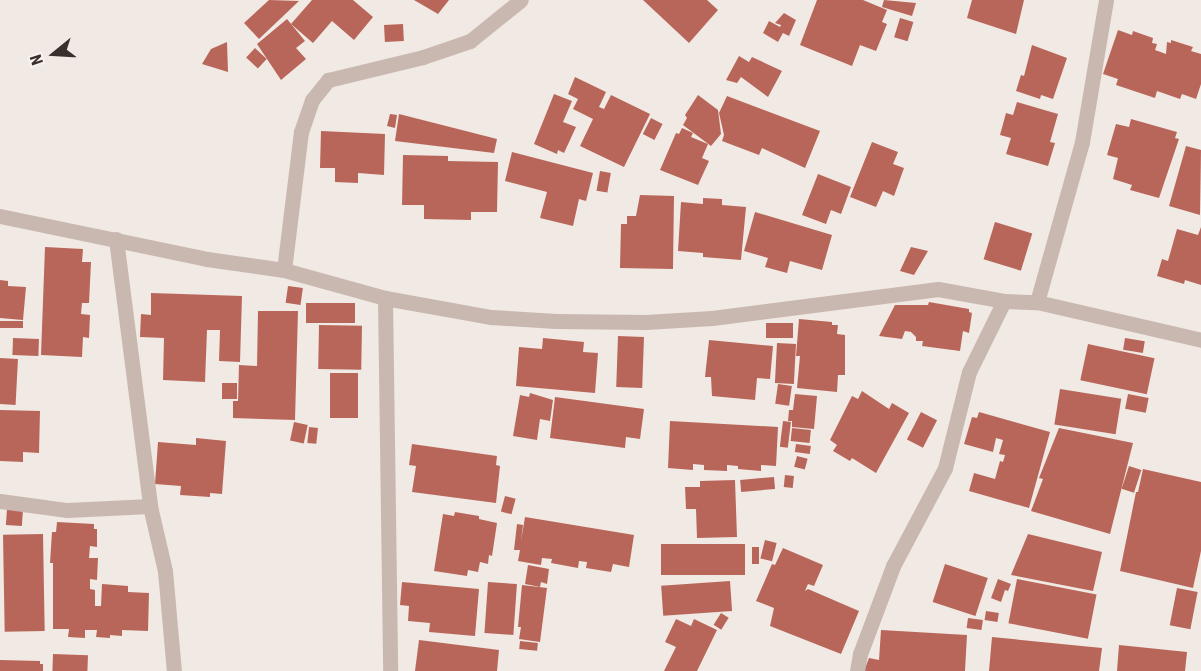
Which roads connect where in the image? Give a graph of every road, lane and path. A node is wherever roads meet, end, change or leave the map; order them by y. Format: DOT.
graph roads {
  1 [pos="521,0"];
  2 [pos="1106,0"];
  3 [pos="0,216"];
  4 [pos="116,239"];
  5 [pos="284,270"];
  6 [pos="385,298"];
  7 [pos="1004,301"];
  8 [pos="1037,302"];
  9 [pos="1201,339"];
  10 [pos="0,501"];
  11 [pos="150,506"];
  12 [pos="174,671"];
  13 [pos="390,671"];
  14 [pos="857,671"];
  1 -- 5 [label="street"];
  2 -- 8 [label="street"];
  3 -- 4 [label="street"];
  4 -- 5 [label="street"];
  4 -- 11 [label="street"];
  5 -- 6 [label="street"];
  6 -- 7 [label="street"];
  6 -- 13 [label="street"];
  7 -- 8 [label="street"];
  7 -- 14 [label="street"];
  8 -- 9 [label="street"];
  10 -- 11 [label="street"];
  11 -- 12 [label="street"];
}
